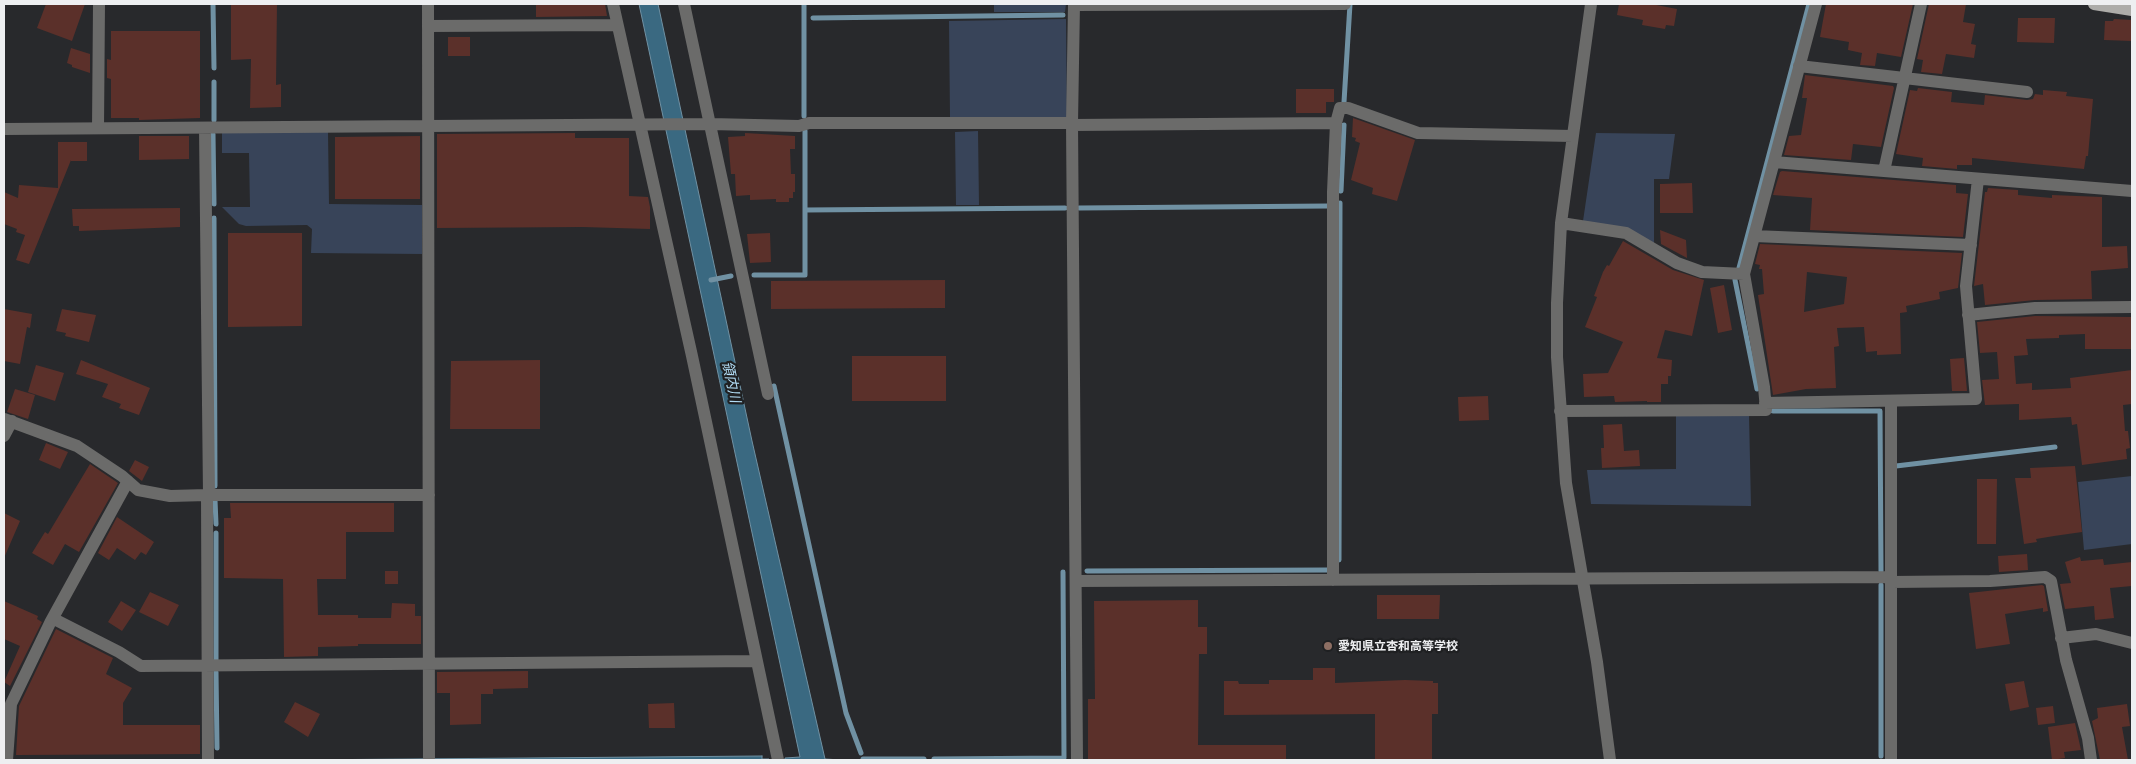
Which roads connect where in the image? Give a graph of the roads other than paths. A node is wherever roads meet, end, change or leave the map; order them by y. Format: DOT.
graph roads {
  1 [pos="99,4"];
  2 [pos="428,4"];
  3 [pos="614,4"];
  4 [pos="684,4"];
  5 [pos="1074,4"];
  6 [pos="1345,4"];
  7 [pos="1591,4"];
  8 [pos="1816,4"];
  9 [pos="1921,4"];
  10 [pos="2094,4"];
  11 [pos="2132,10"];
  12 [pos="617,25"];
  13 [pos="428,26"];
  14 [pos="1799,66"];
  15 [pos="1904,78"];
  16 [pos="2027,92"];
  17 [pos="1336,123"];
  18 [pos="708,124"];
  19 [pos="1072,124"];
  20 [pos="642,125"];
  21 [pos="429,126"];
  22 [pos="98,128"];
  23 [pos="205,128"];
  24 [pos="4,129"];
  25 [pos="1573,136"];
  26 [pos="1774,162"];
  27 [pos="1884,171"];
  28 [pos="1978,179"];
  29 [pos="2132,191"];
  30 [pos="1561,222"];
  31 [pos="1754,236"];
  32 [pos="1971,245"];
  33 [pos="1744,274"];
  34 [pos="2132,307"];
  35 [pos="1968,315"];
  36 [pos="768,394"];
  37 [pos="1891,401"];
  38 [pos="1765,403"];
  39 [pos="1560,411"];
  40 [pos="8,420"];
  41 [pos="4,436"];
  42 [pos="128,481"];
  43 [pos="208,495"];
  44 [pos="429,495"];
  45 [pos="1582,579"];
  46 [pos="1891,579"];
  47 [pos="1333,580"];
  48 [pos="1076,581"];
  49 [pos="54,619"];
  50 [pos="2061,638"];
  51 [pos="2132,643"];
  52 [pos="756,661"];
  53 [pos="429,664"];
  54 [pos="208,666"];
  55 [pos="7,701"];
  56 [pos="429,758"];
  57 [pos="7,760"];
  58 [pos="208,760"];
  59 [pos="778,760"];
  60 [pos="1077,760"];
  61 [pos="1610,760"];
  62 [pos="1891,760"];
  63 [pos="2091,760"];
  1 -- 22 [label="street"];
  2 -- 13 [label="street"];
  3 -- 12 [label="street"];
  4 -- 18 [label="street"];
  5 -- 6 [label="street"];
  5 -- 19 [label="street"];
  7 -- 25 [label="street"];
  8 -- 14 [label="street"];
  9 -- 15 [label="street"];
  10 -- 11 [label="main road"];
  12 -- 13 [label="street"];
  12 -- 20 [label="street"];
  13 -- 21 [label="street"];
  14 -- 15 [label="street"];
  14 -- 26 [label="street"];
  15 -- 16 [label="street"];
  15 -- 27 [label="street"];
  17 -- 19 [label="street"];
  17 -- 25 [label="street"];
  17 -- 47 [label="street"];
  18 -- 19 [label="street"];
  18 -- 20 [label="street"];
  18 -- 36 [label="street"];
  19 -- 48 [label="street"];
  20 -- 21 [label="street"];
  20 -- 52 [label="street"];
  21 -- 23 [label="street"];
  21 -- 44 [label="street"];
  22 -- 23 [label="street"];
  22 -- 24 [label="street"];
  23 -- 43 [label="street"];
  25 -- 30 [label="street"];
  26 -- 27 [label="street"];
  26 -- 31 [label="street"];
  27 -- 28 [label="street"];
  28 -- 29 [label="street"];
  28 -- 32 [label="street"];
  30 -- 33 [label="street"];
  30 -- 39 [label="street"];
  31 -- 32 [label="street"];
  31 -- 33 [label="street"];
  32 -- 35 [label="street"];
  33 -- 38 [label="street"];
  34 -- 35 [label="street"];
  35 -- 37 [label="street"];
  37 -- 38 [label="street"];
  37 -- 46 [label="street"];
  38 -- 39 [label="street"];
  39 -- 45 [label="street"];
  40 -- 41 [label="street"];
  40 -- 42 [label="street"];
  42 -- 43 [label="street"];
  42 -- 49 [label="street"];
  43 -- 44 [label="street"];
  43 -- 54 [label="street"];
  44 -- 53 [label="street"];
  45 -- 46 [label="street"];
  45 -- 47 [label="street"];
  45 -- 61 [label="street"];
  46 -- 50 [label="street"];
  46 -- 62 [label="street"];
  47 -- 48 [label="street"];
  48 -- 60 [label="street"];
  49 -- 54 [label="street"];
  49 -- 55 [label="street"];
  50 -- 51 [label="street"];
  50 -- 63 [label="street"];
  52 -- 53 [label="street"];
  52 -- 59 [label="street"];
  53 -- 54 [label="street"];
  53 -- 56 [label="street"];
  54 -- 58 [label="street"];
  55 -- 57 [label="street"];
}
